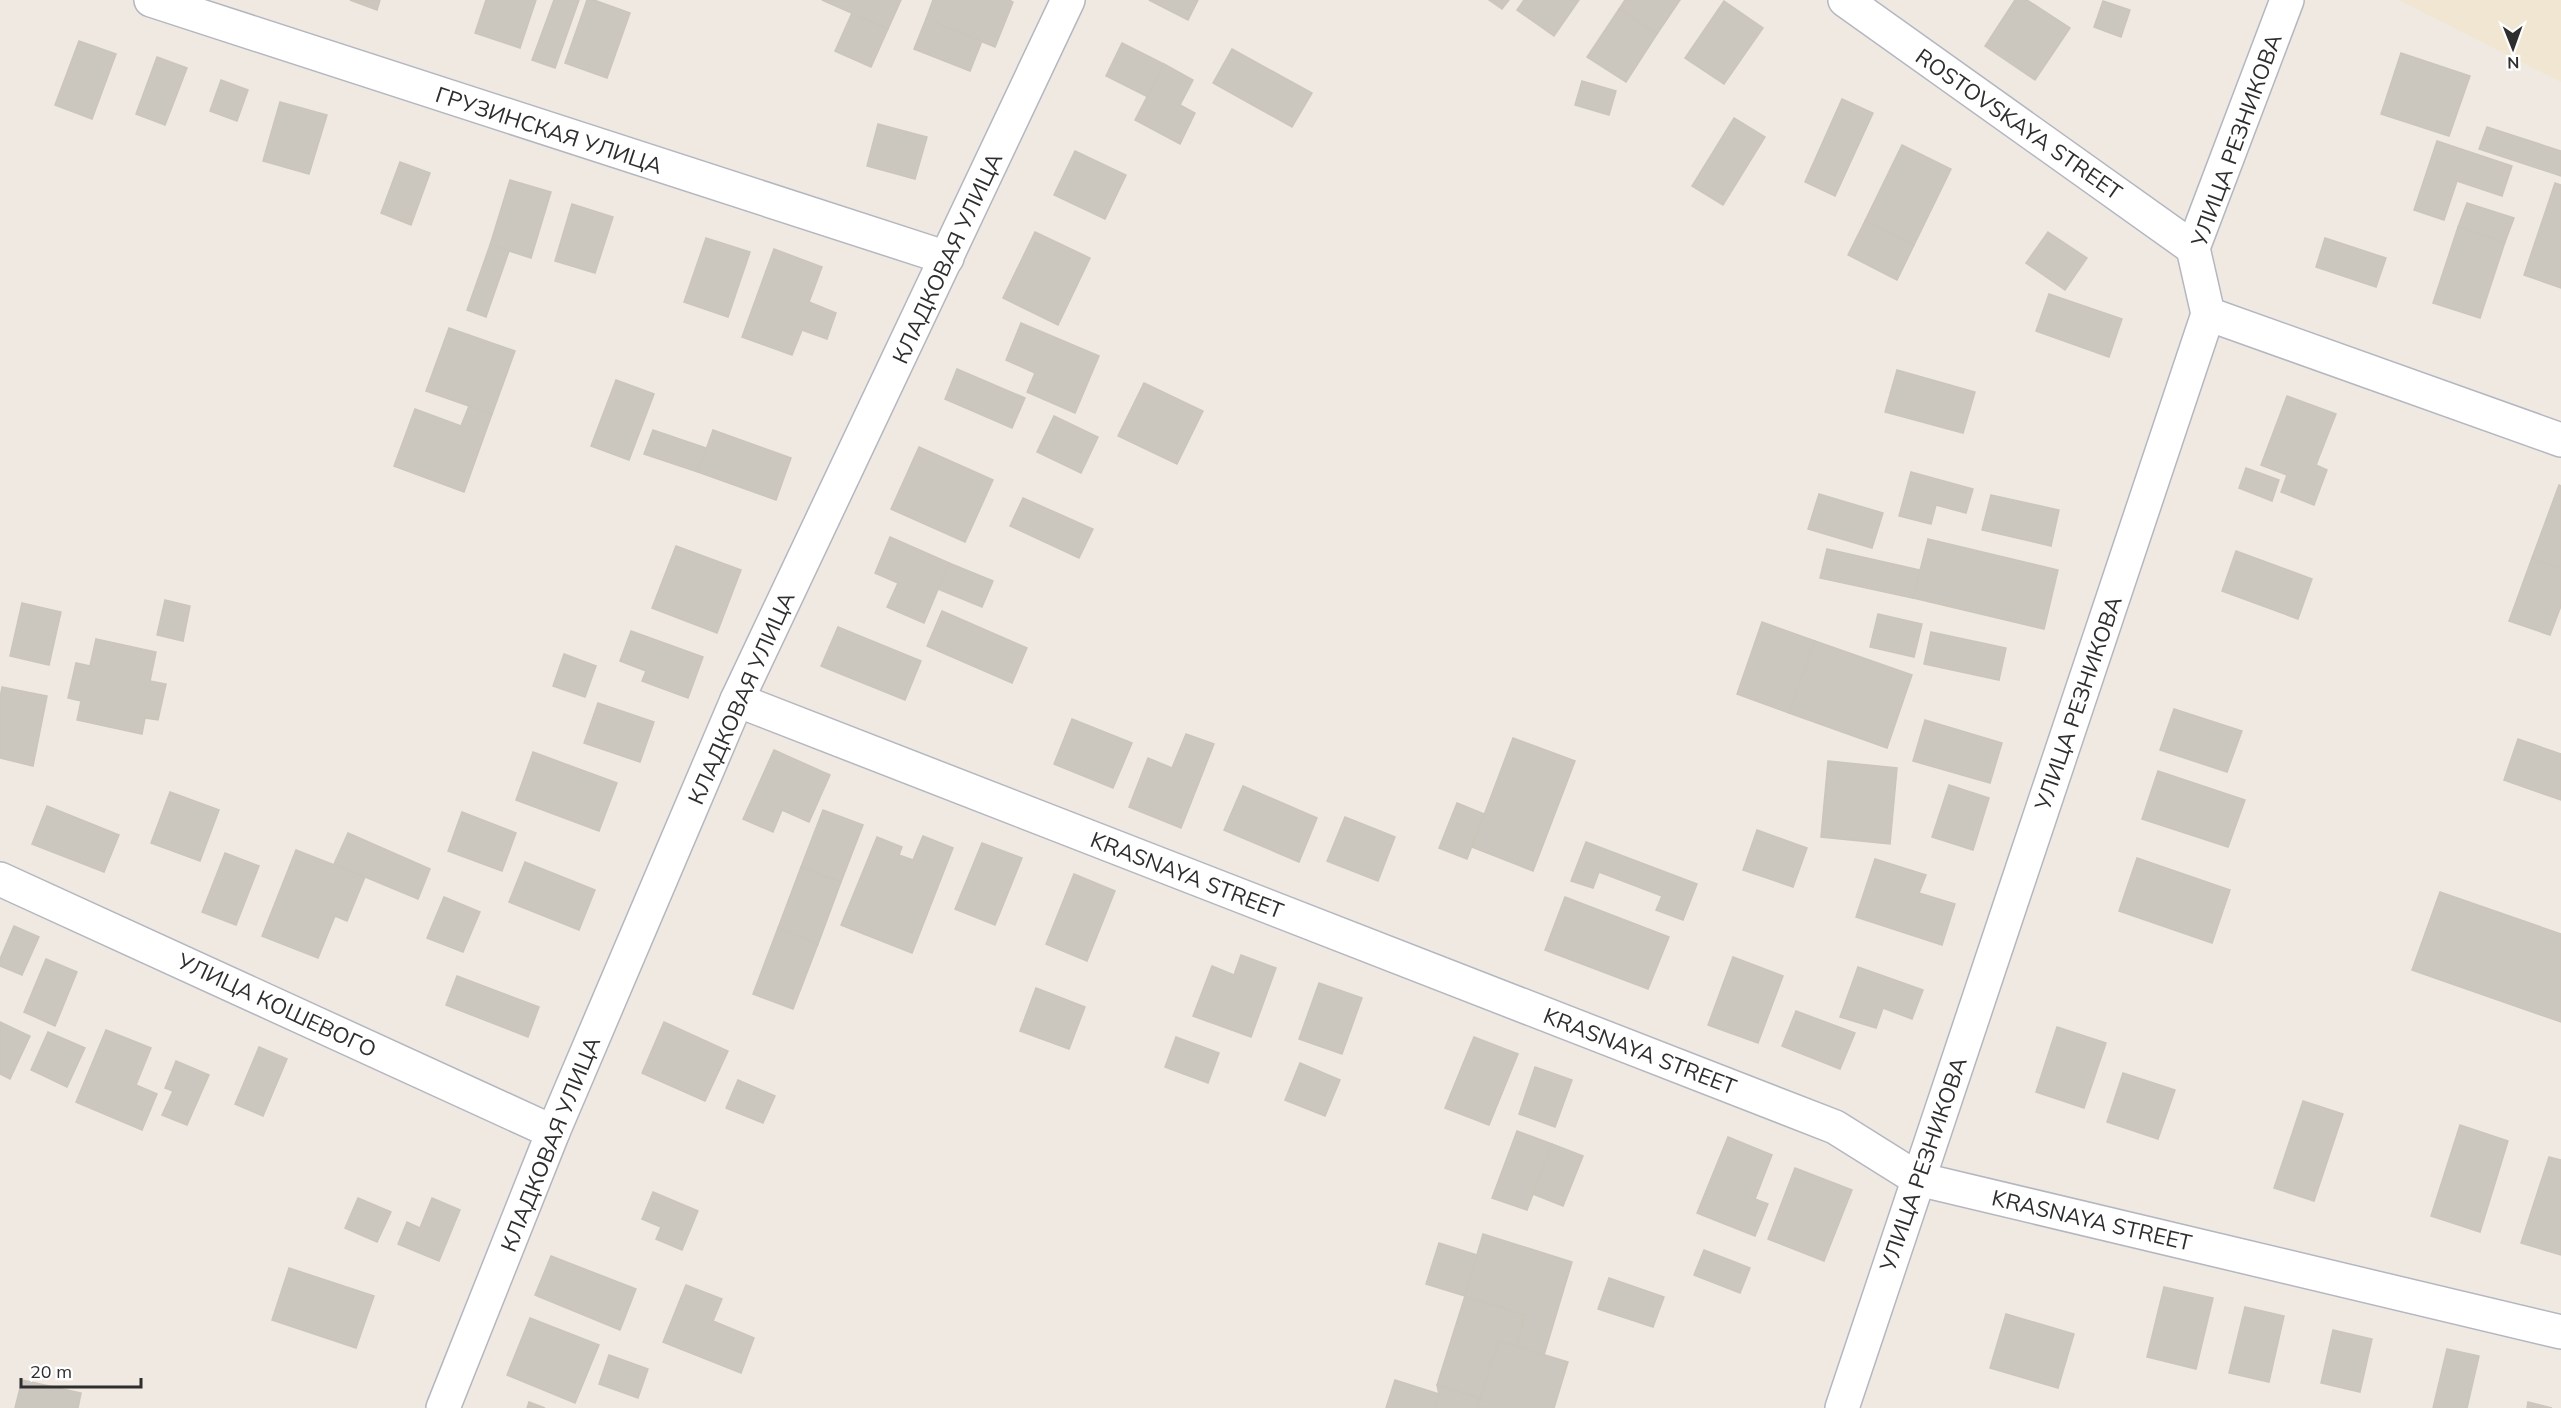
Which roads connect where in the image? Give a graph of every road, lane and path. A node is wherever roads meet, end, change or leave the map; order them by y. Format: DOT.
graph roads {
  1 [pos="151,0"];
  2 [pos="1068,0"];
  3 [pos="1845,0"];
  4 [pos="2287,0"];
  5 [pos="2193,248"];
  6 [pos="947,258"];
  7 [pos="2208,314"];
  8 [pos="2561,440"];
  9 [pos="737,700"];
  10 [pos="0,879"];
  11 [pos="553,1132"];
  12 [pos="1918,1179"];
  13 [pos="2561,1332"];
  14 [pos="443,1408"];
  15 [pos="1842,1408"];
  1 -- 6 [label="street, ГРУЗИНСКАЯ УЛИЦА"];
  2 -- 6 [label="street, КЛАДКОВАЯ УЛИЦА"];
  3 -- 5 [label="street, ROSTOVSKAYA STREET"];
  4 -- 5 [label="street, УЛИЦА РЕЗНИКОВА"];
  5 -- 7 [label="street, УЛИЦА РЕЗНИКОВА"];
  6 -- 9 [label="street, КЛАДКОВАЯ УЛИЦА"];
  7 -- 8 [label="street"];
  7 -- 12 [label="street, УЛИЦА РЕЗНИКОВА"];
  9 -- 11 [label="street, КЛАДКОВАЯ УЛИЦА"];
  9 -- 12 [label="street, KRASNAYA STREET"];
  10 -- 11 [label="street, УЛИЦА КОШЕВОГО"];
  11 -- 14 [label="street, КЛАДКОВАЯ УЛИЦА"];
  12 -- 13 [label="street, KRASNAYA STREET"];
  12 -- 15 [label="street, УЛИЦА РЕЗНИКОВА"];
}
